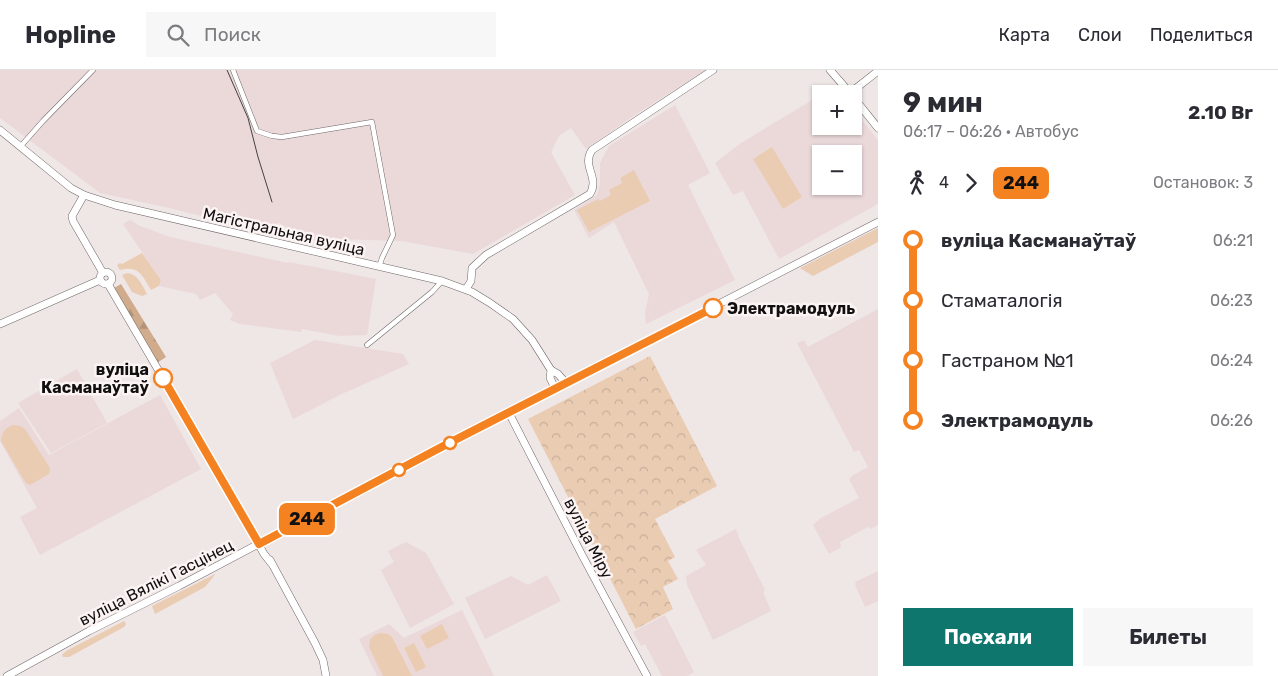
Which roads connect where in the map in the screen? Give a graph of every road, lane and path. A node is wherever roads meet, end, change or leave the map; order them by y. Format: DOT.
graph roads {
  1 [pos="93,70"];
  2 [pos="233,70"];
  3 [pos="713,70"];
  4 [pos="830,70"];
  5 [pos="878,71"];
  6 [pos="842,85"];
  7 [pos="861,85"];
  8 [pos="862,108"];
  9 [pos="878,128"];
  10 [pos="0,130"];
  11 [pos="20,147"];
  12 [pos="84,195"];
  13 [pos="878,222"];
  14 [pos="379,267"];
  15 [pos="101,277"];
  16 [pos="442,281"];
  17 [pos="466,289"];
  18 [pos="0,324"];
  19 [pos="367,346"];
  20 [pos="551,370"];
  21 [pos="566,383"];
  22 [pos="555,388"];
  23 [pos="509,413"];
  24 [pos="259,544"];
  25 [pos="7,676"];
  26 [pos="326,676"];
  27 [pos="647,676"];
  1 -- 11 [label="street"];
  2 -- 14 [label="street"];
  3 -- 17 [label="main road"];
  4 -- 6 [label="main road"];
  5 -- 7 [label="main road"];
  8 -- 9 [label="main road"];
  10 -- 11 [label="main road, Магістральная вуліца"];
  11 -- 12 [label="main road, Магістральная вуліца"];
  12 -- 14 [label="main road, Магістральная вуліца"];
  12 -- 15 [label="main road"];
  13 -- 21 [label="main road, вуліца Вялікі Гасцінец"];
  14 -- 16 [label="main road, Магістральная вуліца"];
  15 -- 18 [label="main road"];
  15 -- 24 [label="main road"];
  16 -- 17 [label="main road, Магістральная вуліца"];
  16 -- 19 [label="street"];
  17 -- 20 [label="main road, Магістральная вуліца"];
  20 -- 21 [label="main road"];
  20 -- 22 [label="main road"];
  21 -- 22 [label="main road, вуліца Вялікі Гасцінец"];
  22 -- 23 [label="main road, вуліца Вялікі Гасцінец"];
  23 -- 24 [label="main road, вуліца Вялікі Гасцінец"];
  23 -- 27 [label="main road, вуліца Міру"];
  24 -- 25 [label="main road, вуліца Вялікі Гасцінец"];
  24 -- 26 [label="main road"];
}
